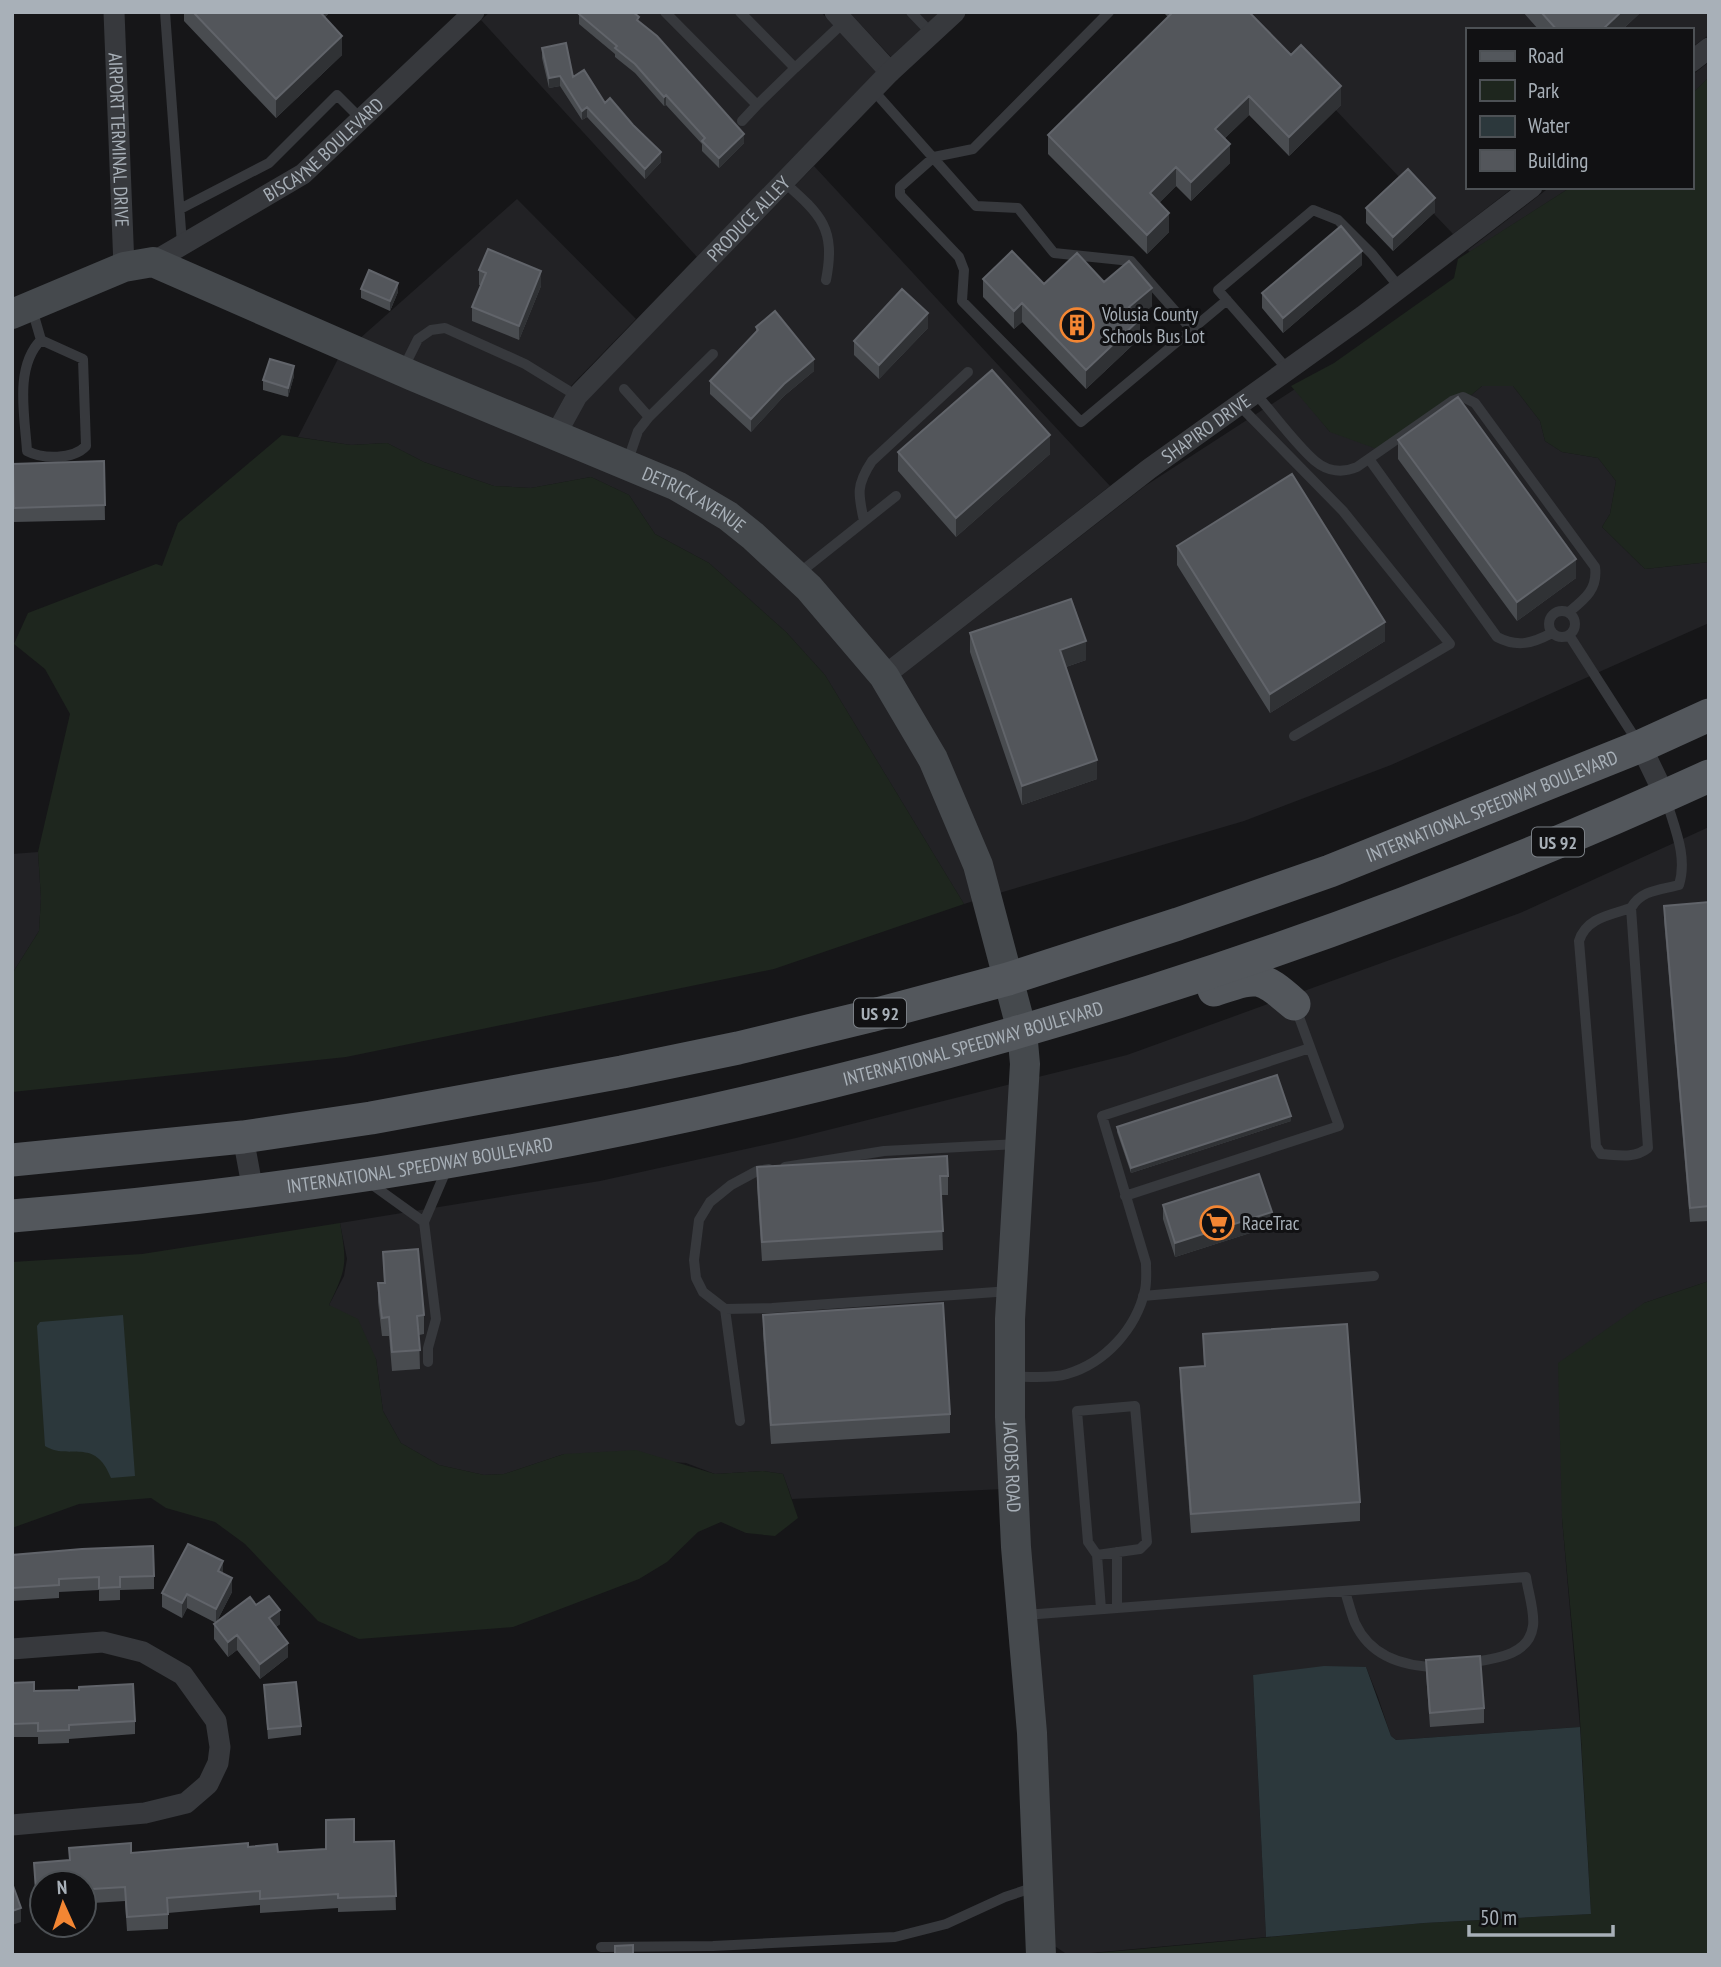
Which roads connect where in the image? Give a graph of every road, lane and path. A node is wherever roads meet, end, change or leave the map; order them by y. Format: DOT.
graph roads {
  1 [pos="114,12"];
  2 [pos="165,12"];
  3 [pos="474,12"];
  4 [pos="665,12"];
  5 [pos="740,12"];
  6 [pos="911,12"];
  7 [pos="955,12"];
  8 [pos="1109,12"];
  9 [pos="839,17"];
  10 [pos="932,34"];
  11 [pos="1709,48"];
  12 [pos="1693,60"];
  13 [pos="795,68"];
  14 [pos="890,72"];
  15 [pos="873,90"];
  16 [pos="757,105"];
  17 [pos="361,118"];
  18 [pos="741,121"];
  19 [pos="934,157"];
  20 [pos="784,182"];
  21 [pos="1529,189"];
  22 [pos="180,209"];
  23 [pos="182,244"];
  24 [pos="153,262"];
  25 [pos="124,267"];
  26 [pos="826,280"];
  27 [pos="1401,288"];
  28 [pos="1227,300"];
  29 [pos="22,310"];
  30 [pos="1191,329"];
  31 [pos="41,340"];
  32 [pos="713,354"];
  33 [pos="1288,370"];
  34 [pos="402,371"];
  35 [pos="968,372"];
  36 [pos="624,389"];
  37 [pos="577,396"];
  38 [pos="1247,399"];
  39 [pos="649,417"];
  40 [pos="556,434"];
  41 [pos="1369,459"];
  42 [pos="627,466"];
  43 [pos="895,496"];
  44 [pos="864,521"];
  45 [pos="796,576"];
  46 [pos="1569,612"];
  47 [pos="1552,633"];
  48 [pos="1570,635"];
  49 [pos="884,676"];
  50 [pos="1709,715"];
  51 [pos="1294,736"];
  52 [pos="1641,746"];
  53 [pos="1709,776"];
  54 [pos="1665,796"];
  55 [pos="1631,908"];
  56 [pos="1323,933"];
  57 [pos="1008,979"];
  58 [pos="1294,1004"];
  59 [pos="1083,1012"];
  60 [pos="1022,1031"];
  61 [pos="1310,1048"];
  62 [pos="243,1137"];
  63 [pos="1022,1143"];
  64 [pos="12,1160"];
  65 [pos="450,1161"];
  66 [pos="360,1175"];
  67 [pos="253,1191"];
  68 [pos="1125,1196"];
  69 [pos="12,1216"];
  70 [pos="424,1222"];
  71 [pos="1374,1276"];
  72 [pos="1012,1291"];
  73 [pos="1143,1296"];
  74 [pos="725,1309"];
  75 [pos="428,1363"];
  76 [pos="1010,1377"];
  77 [pos="740,1420"];
  78 [pos="1117,1552"];
  79 [pos="1097,1555"];
  80 [pos="1345,1591"];
  81 [pos="1117,1608"];
  82 [pos="1101,1609"];
  83 [pos="1022,1615"];
  84 [pos="12,1649"];
  85 [pos="12,1825"];
  86 [pos="1038,1886"];
  87 [pos="601,1947"];
  88 [pos="1041,1955"];
  1 -- 25 [label="street, AIRPORT TERMINAL DRIVE"];
  2 -- 22 [label="lane"];
  3 -- 17 [label="street, BISCAYNE BOULEVARD"];
  4 -- 16 [label="lane"];
  5 -- 13 [label="lane"];
  6 -- 10 [label="lane"];
  7 -- 10 [label="street, PRODUCE ALLEY"];
  8 -- 19 [label="lane"];
  9 -- 13 [label="lane"];
  9 -- 14 [label="street"];
  10 -- 14 [label="street, PRODUCE ALLEY"];
  11 -- 12 [label="street"];
  13 -- 16 [label="lane"];
  14 -- 15 [label="street, PRODUCE ALLEY"];
  15 -- 19 [label="lane"];
  15 -- 20 [label="street, PRODUCE ALLEY"];
  16 -- 18 [label="lane"];
  17 -- 22 [label="lane"];
  17 -- 23 [label="street, BISCAYNE BOULEVARD"];
  19 -- 30 [label="lane"];
  19 -- 30 [label="lane"];
  20 -- 26 [label="lane"];
  20 -- 37 [label="street, PRODUCE ALLEY"];
  21 -- 27 [label="street, SHAPIRO DRIVE"];
  22 -- 23 [label="lane"];
  23 -- 24 [label="street, BISCAYNE BOULEVARD"];
  24 -- 25 [label="street"];
  24 -- 34 [label="street, DETRICK AVENUE"];
  25 -- 29 [label="street"];
  27 -- 28 [label="lane"];
  27 -- 33 [label="street, SHAPIRO DRIVE"];
  28 -- 30 [label="lane"];
  28 -- 33 [label="lane"];
  29 -- 31 [label="lane"];
  31 -- 31 [label="lane"];
  32 -- 39 [label="lane"];
  33 -- 38 [label="street, SHAPIRO DRIVE"];
  34 -- 37 [label="lane"];
  34 -- 40 [label="street, DETRICK AVENUE"];
  35 -- 44 [label="lane"];
  36 -- 39 [label="lane"];
  37 -- 40 [label="street, PRODUCE ALLEY"];
  38 -- 41 [label="lane"];
  38 -- 49 [label="street, SHAPIRO DRIVE"];
  38 -- 51 [label="lane"];
  39 -- 42 [label="lane"];
  40 -- 42 [label="street, DETRICK AVENUE"];
  41 -- 46 [label="lane"];
  41 -- 47 [label="lane"];
  42 -- 45 [label="street, DETRICK AVENUE"];
  43 -- 44 [label="lane"];
  44 -- 45 [label="lane"];
  45 -- 49 [label="street, DETRICK AVENUE"];
  46 -- 47 [label="lane"];
  46 -- 48 [label="lane"];
  47 -- 48 [label="lane"];
  48 -- 52 [label="lane"];
  49 -- 57 [label="street, DETRICK AVENUE"];
  50 -- 52 [label="main road, INTERNATIONAL SPEEDWAY BOULEVARD / US 92"];
  52 -- 54 [label="street, INTERNATIONAL SPEEDWAY BOULEVARD"];
  52 -- 57 [label="main road, INTERNATIONAL SPEEDWAY BOULEVARD / US 92"];
  53 -- 54 [label="main road, INTERNATIONAL SPEEDWAY BOULEVARD / US 92"];
  54 -- 55 [label="lane"];
  54 -- 56 [label="main road, INTERNATIONAL SPEEDWAY BOULEVARD / US 92"];
  55 -- 55 [label="lane"];
  56 -- 58 [label="main road"];
  56 -- 59 [label="main road, INTERNATIONAL SPEEDWAY BOULEVARD / US 92"];
  57 -- 60 [label="street, JACOBS ROAD"];
  57 -- 62 [label="main road, INTERNATIONAL SPEEDWAY BOULEVARD / US 92"];
  58 -- 59 [label="main road"];
  58 -- 61 [label="lane"];
  59 -- 60 [label="main road, INTERNATIONAL SPEEDWAY BOULEVARD / US 92"];
  60 -- 63 [label="street, JACOBS ROAD"];
  60 -- 65 [label="main road, INTERNATIONAL SPEEDWAY BOULEVARD / US 92"];
  61 -- 68 [label="lane"];
  61 -- 68 [label="lane"];
  62 -- 64 [label="main road, INTERNATIONAL SPEEDWAY BOULEVARD / US 92"];
  62 -- 67 [label="street"];
  63 -- 72 [label="street, JACOBS ROAD"];
  63 -- 74 [label="lane"];
  65 -- 66 [label="main road, INTERNATIONAL SPEEDWAY BOULEVARD / US 92"];
  65 -- 70 [label="lane"];
  66 -- 67 [label="main road, INTERNATIONAL SPEEDWAY BOULEVARD / US 92"];
  66 -- 70 [label="lane"];
  67 -- 69 [label="main road, INTERNATIONAL SPEEDWAY BOULEVARD / US 92"];
  68 -- 73 [label="lane"];
  70 -- 75 [label="lane"];
  71 -- 73 [label="lane"];
  72 -- 74 [label="lane"];
  72 -- 76 [label="street, JACOBS ROAD"];
  73 -- 76 [label="lane"];
  74 -- 77 [label="lane"];
  76 -- 83 [label="street, JACOBS ROAD"];
  78 -- 79 [label="lane"];
  78 -- 79 [label="lane"];
  78 -- 81 [label="lane"];
  79 -- 82 [label="lane"];
  80 -- 80 [label="lane"];
  80 -- 81 [label="lane"];
  81 -- 82 [label="lane"];
  82 -- 83 [label="lane"];
  83 -- 86 [label="street, JACOBS ROAD"];
  84 -- 85 [label="street"];
  86 -- 87 [label="lane"];
  86 -- 88 [label="street, JACOBS ROAD"];
}
